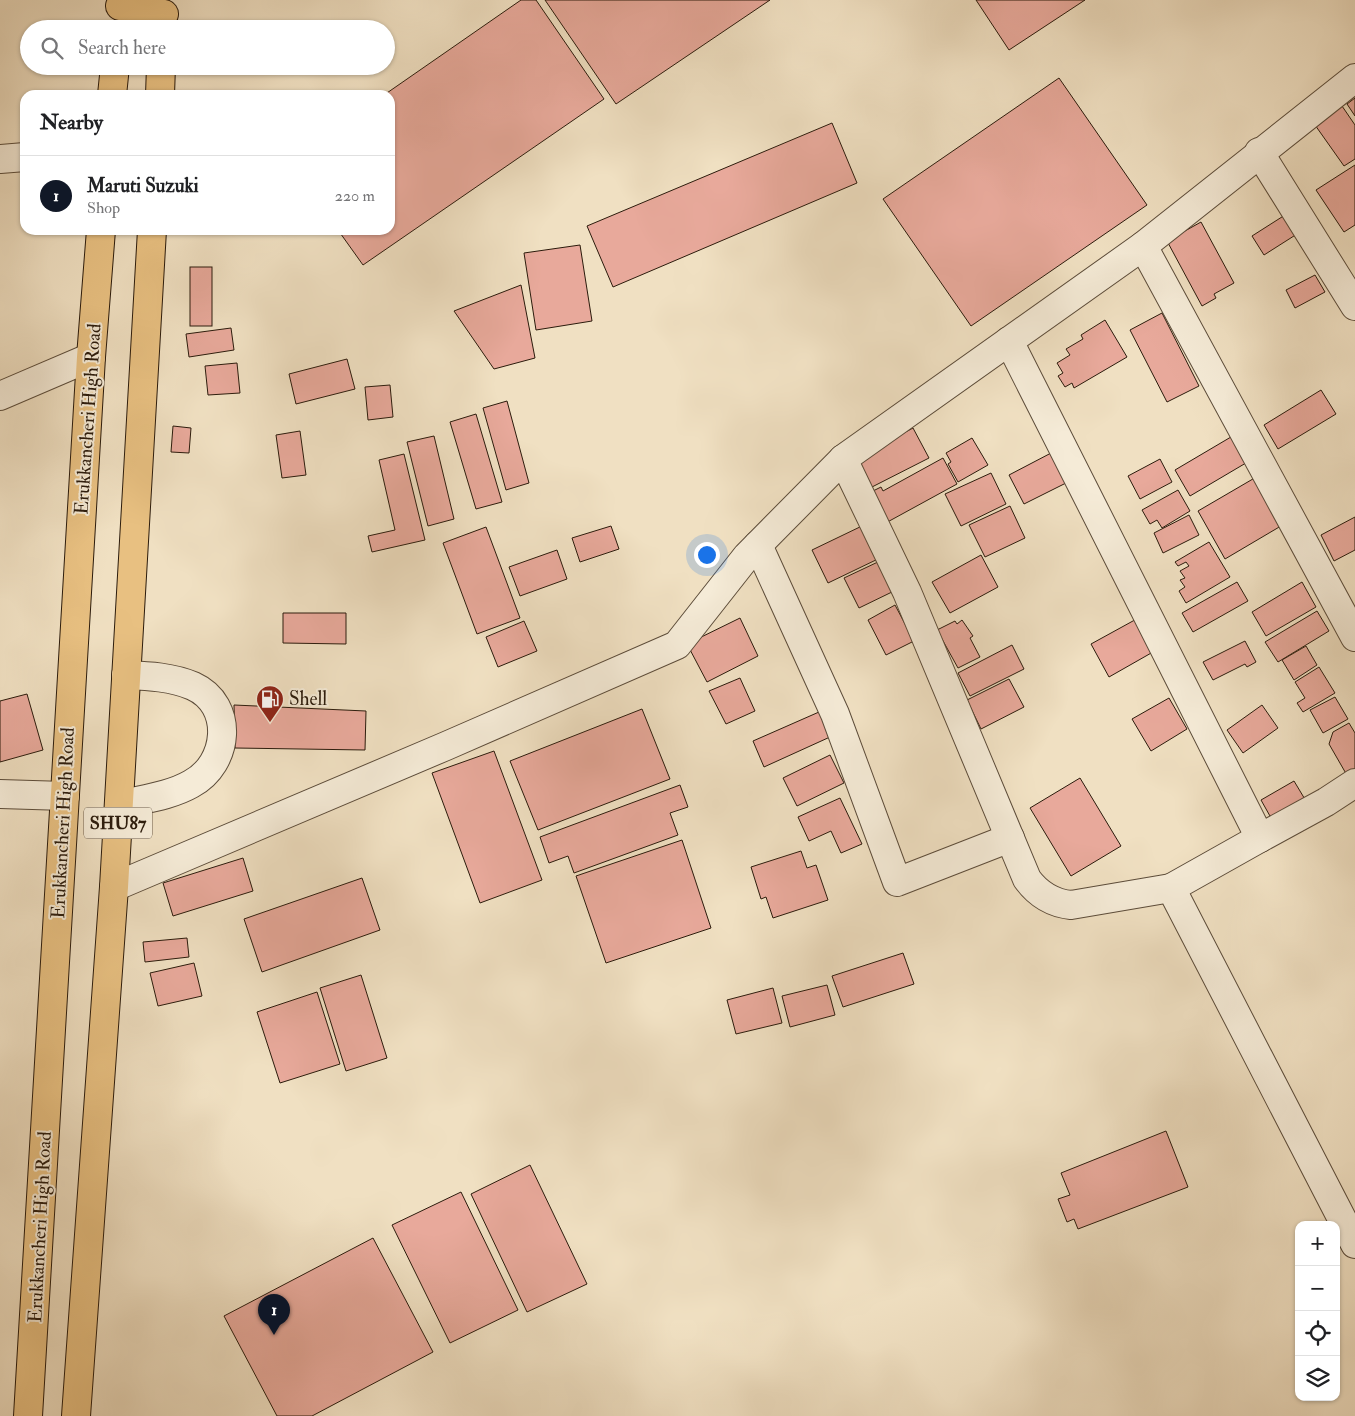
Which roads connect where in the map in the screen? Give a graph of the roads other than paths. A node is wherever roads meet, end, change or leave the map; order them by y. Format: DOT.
graph roads {
  1 [pos="119,12"];
  2 [pos="164,14"];
  3 [pos="114,75"];
  4 [pos="161,75"];
  5 [pos="1355,78"];
  6 [pos="113,90"];
  7 [pos="160,90"];
  8 [pos="1259,152"];
  9 [pos="20,157"];
  10 [pos="0,159"];
  11 [pos="101,235"];
  12 [pos="152,235"];
  13 [pos="1143,246"];
  14 [pos="1355,306"];
  15 [pos="1009,341"];
  16 [pos="91,357"];
  17 [pos="0,396"];
  18 [pos="843,459"];
  19 [pos="758,545"];
  20 [pos="1355,637"];
  21 [pos="126,675"];
  22 [pos="1355,783"];
  23 [pos="0,794"];
  24 [pos="65,796"];
  25 [pos="118,805"];
  26 [pos="1010,838"];
  27 [pos="1260,838"];
  28 [pos="114,887"];
  29 [pos="1172,888"];
  30 [pos="1355,1244"];
  31 [pos="28,1416"];
  32 [pos="76,1416"];
  1 -- 2 [label="main road"];
  3 -- 6 [label="main road"];
  4 -- 7 [label="main road"];
  5 -- 8 [label="street"];
  8 -- 13 [label="street"];
  8 -- 14 [label="street"];
  9 -- 10 [label="street"];
  11 -- 16 [label="main road, Erukkancheri High Road / SHU87"];
  12 -- 21 [label="main road, SHU87"];
  13 -- 15 [label="street"];
  13 -- 20 [label="street"];
  15 -- 18 [label="street"];
  15 -- 27 [label="street"];
  16 -- 17 [label="street"];
  16 -- 24 [label="main road, Erukkancheri High Road / SHU87"];
  18 -- 19 [label="street"];
  18 -- 26 [label="street"];
  19 -- 26 [label="street"];
  19 -- 28 [label="street"];
  21 -- 25 [label="main road, SHU87"];
  21 -- 25 [label="street"];
  22 -- 27 [label="street"];
  23 -- 24 [label="street"];
  24 -- 31 [label="main road, Erukkancheri High Road / SHU87"];
  25 -- 28 [label="main road, SHU87"];
  26 -- 29 [label="street"];
  27 -- 29 [label="street"];
  28 -- 32 [label="main road, SHU87"];
  29 -- 30 [label="street"];
}
